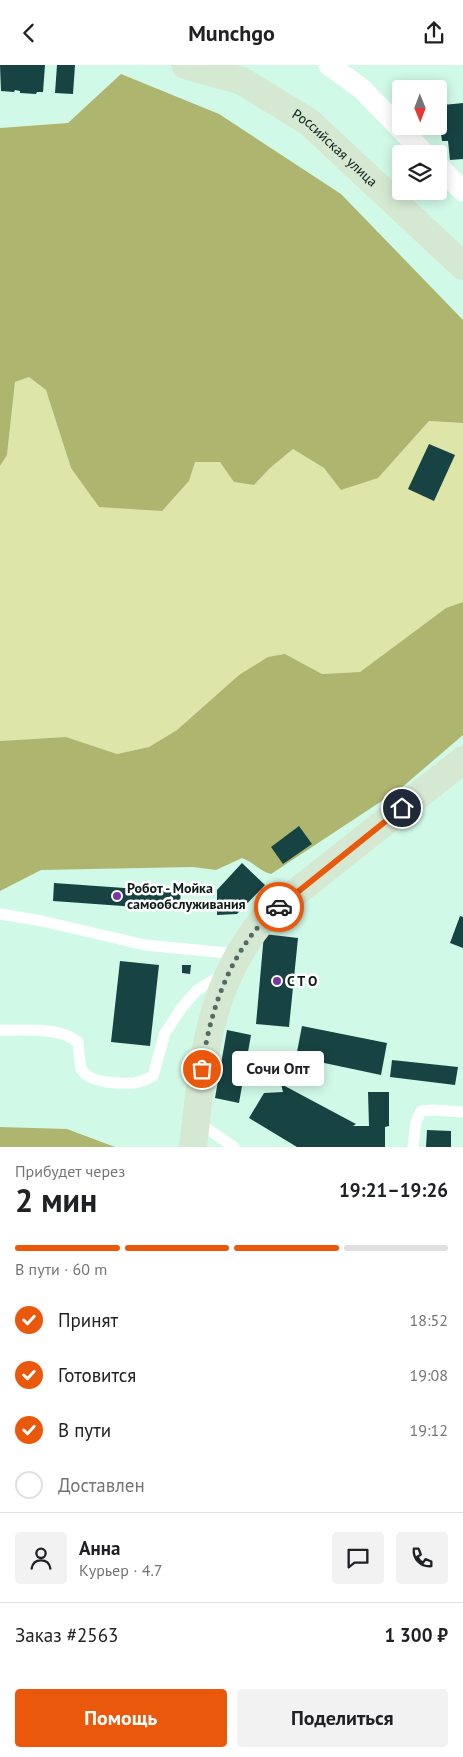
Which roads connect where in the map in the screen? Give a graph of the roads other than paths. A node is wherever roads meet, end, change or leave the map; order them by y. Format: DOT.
graph roads {
  1 [pos="185,65"];
  2 [pos="329,65"];
  3 [pos="243,73"];
  4 [pos="416,145"];
  5 [pos="447,175"];
  6 [pos="463,191"];
  7 [pos="463,266"];
  8 [pos="463,760"];
  9 [pos="0,914"];
  10 [pos="234,962"];
  11 [pos="0,1029"];
  12 [pos="463,1112"];
  13 [pos="194,1134"];
  14 [pos="234,1147"];
  15 [pos="414,1147"];
  1 -- 3 [label="main road, Российская улица"];
  2 -- 4 [label="street"];
  3 -- 7 [label="main road, Российская улица"];
  5 -- 6 [label="street"];
  8 -- 10 [label="main road"];
  9 -- 10 [label="lane"];
  10 -- 11 [label="lane"];
  10 -- 13 [label="main road"];
  12 -- 15 [label="lane"];
  13 -- 14 [label="lane"];
}
